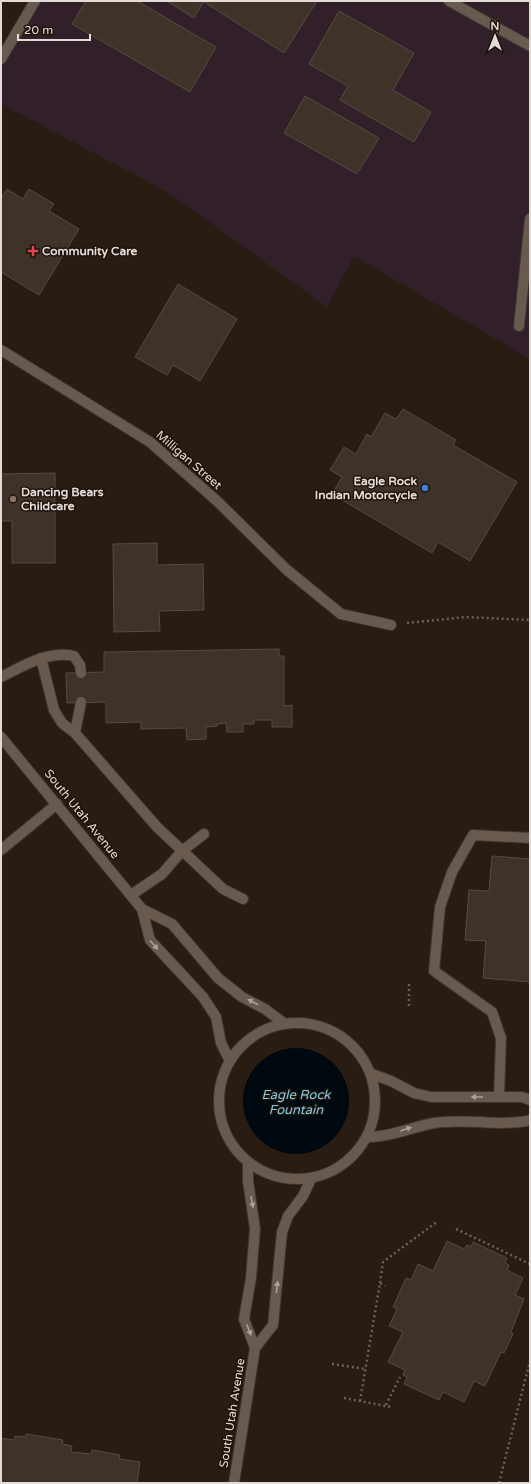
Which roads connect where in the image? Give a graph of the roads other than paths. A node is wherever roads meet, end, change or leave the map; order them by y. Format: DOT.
graph roads {
  1 [pos="35,1"];
  2 [pos="449,1"];
  3 [pos="530,46"];
  4 [pos="1,59"];
  5 [pos="530,219"];
  6 [pos="519,326"];
  7 [pos="1,350"];
  8 [pos="392,625"];
  9 [pos="41,658"];
  10 [pos="81,673"];
  11 [pos="1,677"];
  12 [pos="81,702"];
  13 [pos="75,733"];
  14 [pos="1,737"];
  15 [pos="57,804"];
  16 [pos="204,834"];
  17 [pos="530,838"];
  18 [pos="1,850"];
  19 [pos="182,851"];
  20 [pos="131,896"];
  21 [pos="243,899"];
  22 [pos="142,909"];
  23 [pos="285,1024"];
  24 [pos="230,1061"];
  25 [pos="372,1074"];
  26 [pos="499,1097"];
  27 [pos="530,1100"];
  28 [pos="530,1120"];
  29 [pos="368,1137"];
  30 [pos="248,1163"];
  31 [pos="311,1179"];
  32 [pos="255,1348"];
  33 [pos="234,1483"];
  1 -- 4 [label="main road"];
  2 -- 3 [label="main road"];
  5 -- 6 [label="main road"];
  7 -- 8 [label="main road, Milligan Street"];
  9 -- 10 [label="main road"];
  9 -- 11 [label="main road"];
  9 -- 13 [label="main road"];
  12 -- 13 [label="main road"];
  13 -- 19 [label="main road"];
  14 -- 15 [label="main road, South Utah Avenue"];
  15 -- 18 [label="main road"];
  15 -- 20 [label="main road, South Utah Avenue"];
  16 -- 19 [label="main road"];
  17 -- 26 [label="main road"];
  19 -- 20 [label="main road"];
  19 -- 21 [label="main road"];
  20 -- 22 [label="main road, South Utah Avenue"];
  23 -- 22 [label="main road, South Utah Avenue, one-way"];
  22 -- 24 [label="main road, South Utah Avenue, one-way"];
  23 -- 24 [label="main road"];
  23 -- 25 [label="main road"];
  24 -- 30 [label="main road"];
  26 -- 25 [label="main road, one-way"];
  25 -- 29 [label="main road"];
  26 -- 27 [label="main road"];
  29 -- 28 [label="main road, one-way"];
  29 -- 31 [label="main road"];
  30 -- 31 [label="main road"];
  30 -- 32 [label="main road, South Utah Avenue, one-way"];
  32 -- 31 [label="main road, South Utah Avenue, one-way"];
  32 -- 33 [label="main road, South Utah Avenue"];
}
